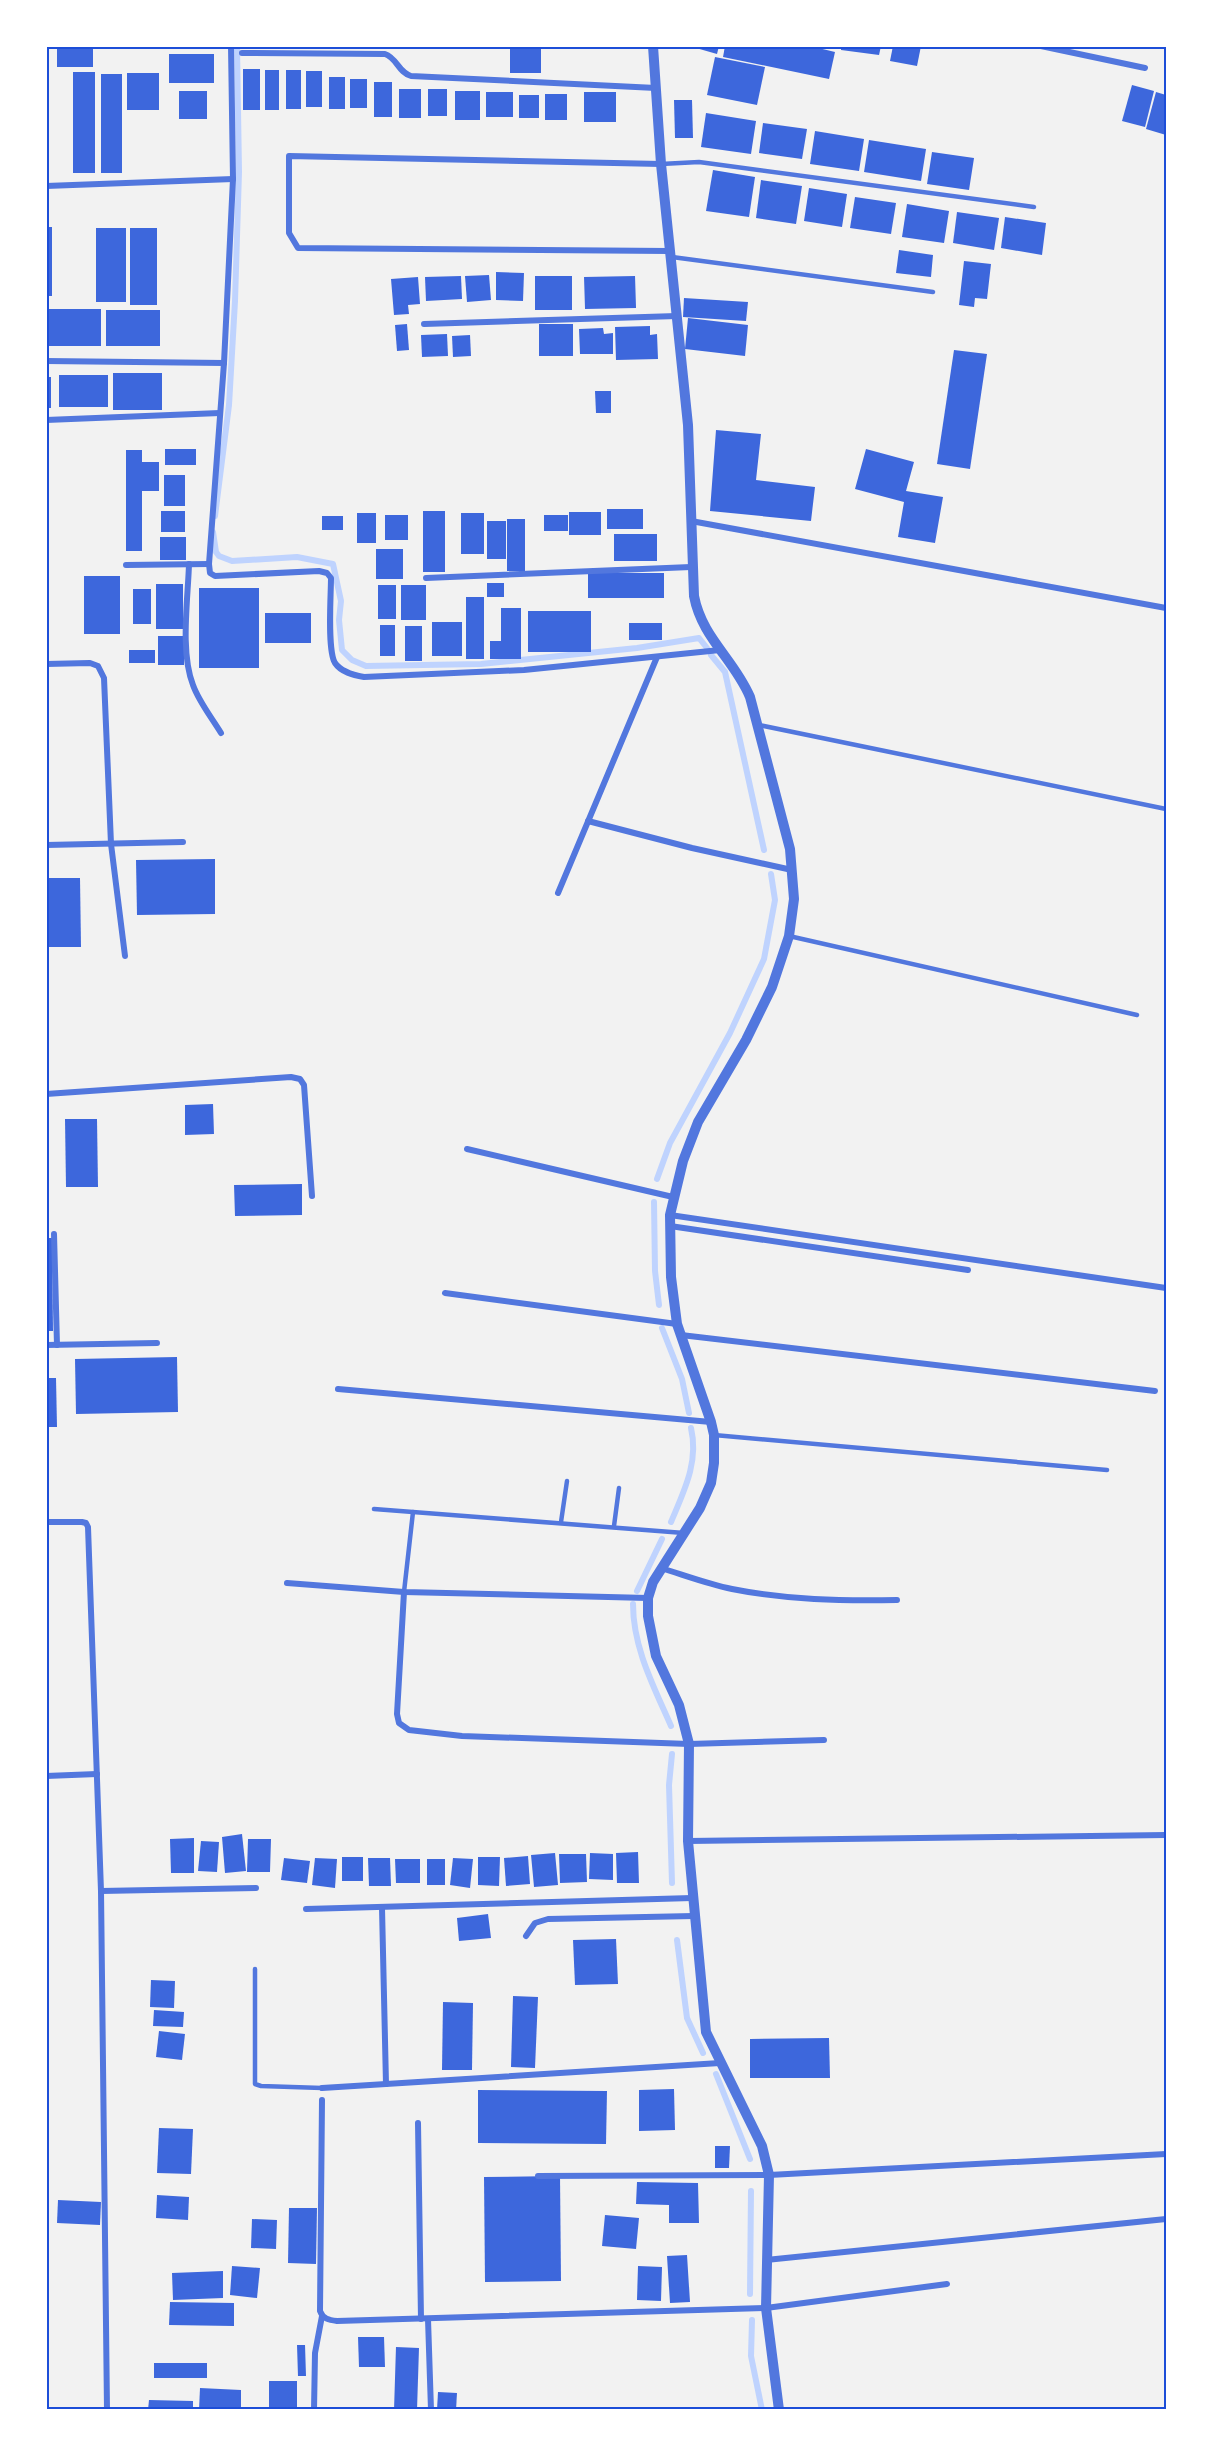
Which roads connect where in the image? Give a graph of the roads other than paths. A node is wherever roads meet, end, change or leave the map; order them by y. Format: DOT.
graph roads {
  1 [pos="231,46"];
  2 [pos="653,46"];
  3 [pos="1041,46"];
  4 [pos="242,53"];
  5 [pos="1145,68"];
  6 [pos="656,88"];
  7 [pos="661,164"];
  8 [pos="233,179"];
  9 [pos="46,186"];
  10 [pos="1034,207"];
  11 [pos="670,254"];
  12 [pos="933,292"];
  13 [pos="677,316"];
  14 [pos="424,324"];
  15 [pos="46,362"];
  16 [pos="224,363"];
  17 [pos="220,413"];
  18 [pos="46,420"];
  19 [pos="690,521"];
  20 [pos="189,564"];
  21 [pos="209,564"];
  22 [pos="126,565"];
  23 [pos="691,567"];
  24 [pos="426,578"];
  25 [pos="1167,608"];
  26 [pos="720,650"];
  27 [pos="657,657"];
  28 [pos="46,664"];
  29 [pos="759,725"];
  30 [pos="221,733"];
  31 [pos="1167,809"];
  32 [pos="588,821"];
  33 [pos="183,842"];
  34 [pos="111,844"];
  35 [pos="46,845"];
  36 [pos="793,870"];
  37 [pos="558,893"];
  38 [pos="789,936"];
  39 [pos="125,956"];
  40 [pos="1137,1014"];
  41 [pos="46,1094"];
  42 [pos="467,1149"];
  43 [pos="312,1196"];
  44 [pos="673,1197"];
  45 [pos="670,1221"];
  46 [pos="54,1234"];
  47 [pos="968,1270"];
  48 [pos="1167,1288"];
  49 [pos="445,1293"];
  50 [pos="678,1329"];
  51 [pos="157,1343"];
  52 [pos="46,1345"];
  53 [pos="57,1345"];
  54 [pos="338,1389"];
  55 [pos="1155,1391"];
  56 [pos="711,1422"];
  57 [pos="714,1435"];
  58 [pos="1107,1470"];
  59 [pos="567,1481"];
  60 [pos="619,1488"];
  61 [pos="374,1509"];
  62 [pos="413,1512"];
  63 [pos="46,1522"];
  64 [pos="561,1522"];
  65 [pos="614,1527"];
  66 [pos="684,1533"];
  67 [pos="661,1568"];
  68 [pos="286,1582"];
  69 [pos="404,1592"];
  70 [pos="648,1598"];
  71 [pos="897,1600"];
  72 [pos="824,1740"];
  73 [pos="689,1744"];
  74 [pos="97,1774"];
  75 [pos="46,1776"];
  76 [pos="1167,1835"];
  77 [pos="688,1841"];
  78 [pos="256,1887"];
  79 [pos="100,1891"];
  80 [pos="692,1898"];
  81 [pos="382,1908"];
  82 [pos="306,1909"];
  83 [pos="694,1916"];
  84 [pos="526,1936"];
  85 [pos="255,1969"];
  86 [pos="720,2063"];
  87 [pos="386,2084"];
  88 [pos="322,2088"];
  89 [pos="322,2100"];
  90 [pos="418,2123"];
  91 [pos="1167,2154"];
  92 [pos="769,2175"];
  93 [pos="538,2176"];
  94 [pos="1167,2219"];
  95 [pos="766,2260"];
  96 [pos="947,2284"];
  97 [pos="766,2308"];
  98 [pos="322,2316"];
  99 [pos="424,2319"];
  100 [pos="107,2409"];
  101 [pos="314,2409"];
  102 [pos="431,2409"];
  103 [pos="779,2409"];
  1 -- 8 [label="street"];
  2 -- 6 [label="street"];
  3 -- 5 [label="street"];
  4 -- 6 [label="street"];
  6 -- 7 [label="street"];
  7 -- 10 [label="lane"];
  7 -- 11 [label="street"];
  7 -- 11 [label="street"];
  8 -- 9 [label="street"];
  8 -- 16 [label="street"];
  11 -- 12 [label="lane"];
  11 -- 13 [label="street"];
  13 -- 14 [label="street"];
  13 -- 19 [label="street"];
  15 -- 16 [label="street"];
  16 -- 17 [label="street"];
  17 -- 18 [label="street"];
  17 -- 21 [label="street"];
  19 -- 23 [label="street"];
  19 -- 25 [label="street"];
  20 -- 21 [label="street"];
  20 -- 22 [label="street"];
  20 -- 30 [label="street"];
  21 -- 27 [label="street"];
  23 -- 24 [label="street"];
  23 -- 26 [label="street"];
  26 -- 27 [label="street"];
  26 -- 29 [label="street"];
  27 -- 32 [label="street"];
  28 -- 34 [label="street"];
  29 -- 31 [label="lane"];
  29 -- 36 [label="street"];
  32 -- 36 [label="street"];
  32 -- 37 [label="street"];
  33 -- 34 [label="street"];
  34 -- 35 [label="street"];
  34 -- 39 [label="street"];
  36 -- 38 [label="street"];
  38 -- 40 [label="lane"];
  38 -- 44 [label="street"];
  41 -- 43 [label="street"];
  42 -- 44 [label="street"];
  44 -- 45 [label="street"];
  45 -- 47 [label="street"];
  45 -- 48 [label="street"];
  45 -- 50 [label="street"];
  46 -- 53 [label="street"];
  49 -- 50 [label="street"];
  50 -- 55 [label="street"];
  50 -- 56 [label="street"];
  51 -- 53 [label="street"];
  52 -- 53 [label="street"];
  54 -- 56 [label="street"];
  56 -- 57 [label="street"];
  57 -- 58 [label="lane"];
  57 -- 66 [label="street"];
  59 -- 64 [label="lane"];
  60 -- 65 [label="lane"];
  61 -- 62 [label="lane"];
  62 -- 64 [label="lane"];
  62 -- 69 [label="lane"];
  63 -- 74 [label="street"];
  64 -- 65 [label="lane"];
  65 -- 66 [label="lane"];
  66 -- 67 [label="street"];
  67 -- 70 [label="street"];
  67 -- 71 [label="street"];
  68 -- 69 [label="street"];
  69 -- 70 [label="street"];
  69 -- 73 [label="street"];
  70 -- 73 [label="street"];
  72 -- 73 [label="street"];
  73 -- 77 [label="street"];
  74 -- 75 [label="street"];
  74 -- 79 [label="street"];
  76 -- 77 [label="street"];
  77 -- 80 [label="street"];
  78 -- 79 [label="street"];
  79 -- 100 [label="street"];
  80 -- 81 [label="street"];
  80 -- 83 [label="street"];
  81 -- 82 [label="street"];
  81 -- 87 [label="street"];
  83 -- 84 [label="street"];
  83 -- 86 [label="street"];
  85 -- 88 [label="lane"];
  86 -- 87 [label="street"];
  86 -- 92 [label="street"];
  87 -- 88 [label="street"];
  89 -- 98 [label="street"];
  90 -- 99 [label="street"];
  91 -- 92 [label="street"];
  92 -- 93 [label="street"];
  92 -- 95 [label="street"];
  94 -- 95 [label="street"];
  95 -- 97 [label="street"];
  96 -- 97 [label="street"];
  97 -- 99 [label="street"];
  97 -- 103 [label="street"];
  98 -- 99 [label="street"];
  98 -- 101 [label="street"];
  99 -- 102 [label="street"];
}
